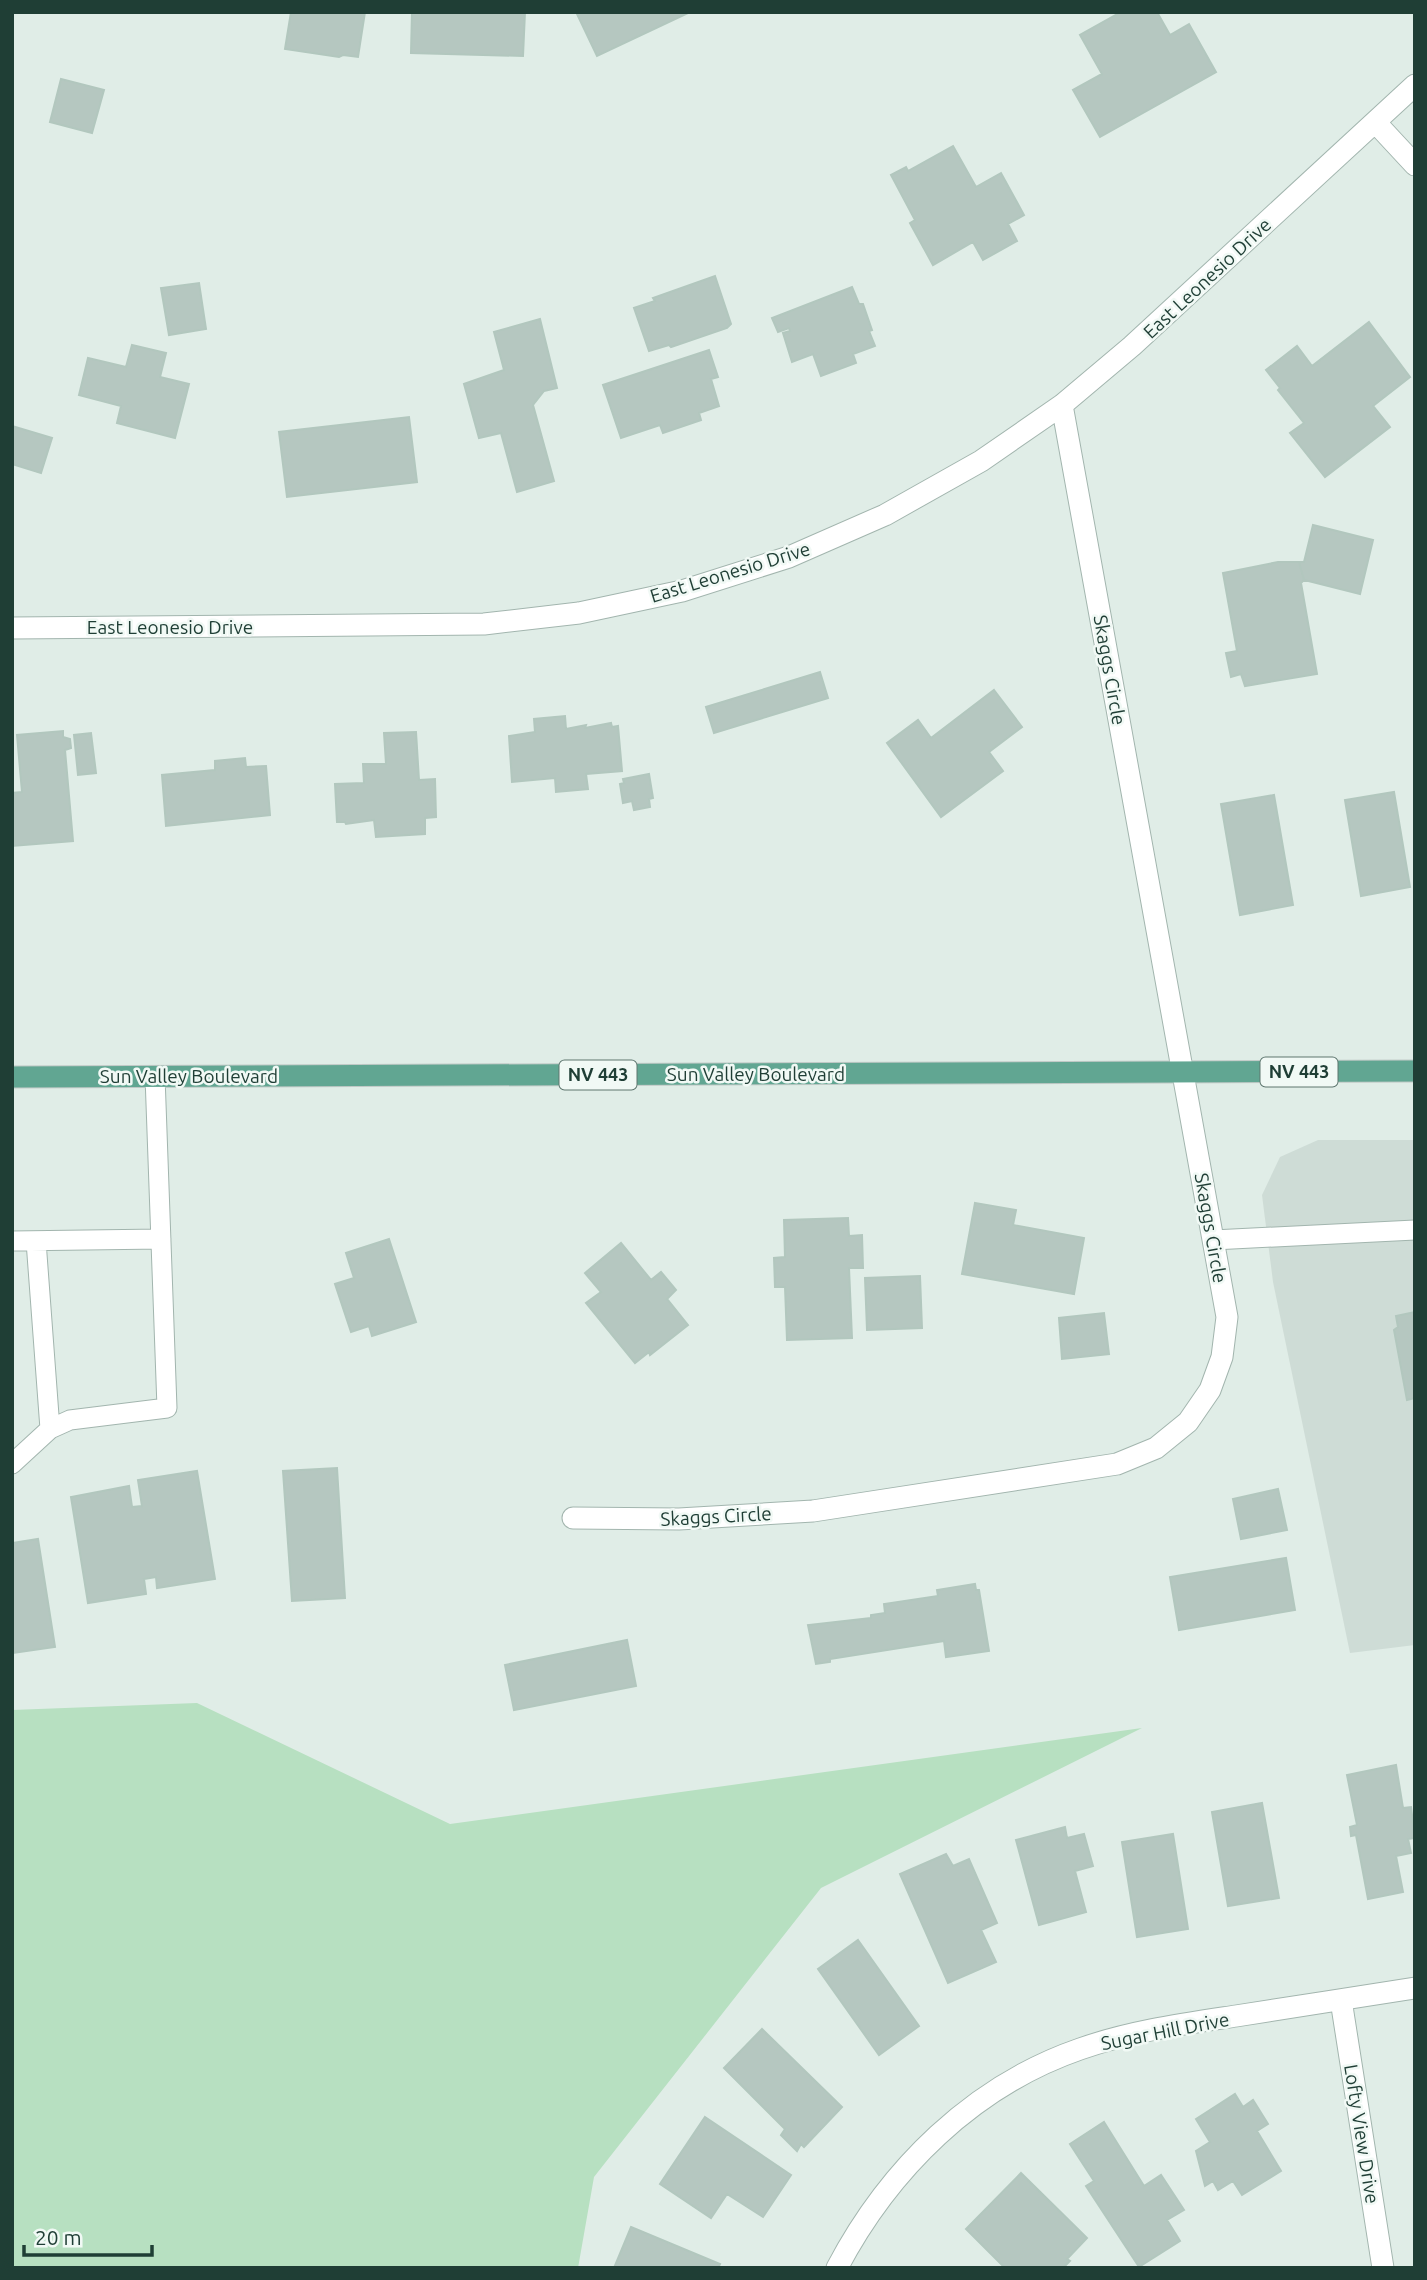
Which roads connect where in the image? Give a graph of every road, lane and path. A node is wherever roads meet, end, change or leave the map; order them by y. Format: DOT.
graph roads {
  1 [pos="1415,85"];
  2 [pos="1376,123"];
  3 [pos="1415,165"];
  4 [pos="1062,405"];
  5 [pos="12,628"];
  6 [pos="1415,1072"];
  7 [pos="1184,1073"];
  8 [pos="155,1076"];
  9 [pos="12,1077"];
  10 [pos="1415,1230"];
  11 [pos="161,1239"];
  12 [pos="1213,1240"];
  13 [pos="12,1241"];
  14 [pos="36,1241"];
  15 [pos="50,1429"];
  16 [pos="12,1464"];
  17 [pos="573,1518"];
  18 [pos="1415,1988"];
  19 [pos="1341,2000"];
  20 [pos="837,2268"];
  21 [pos="1383,2268"];
  1 -- 2 [label="street, East Leonesio Drive"];
  2 -- 3 [label="street"];
  2 -- 4 [label="street, East Leonesio Drive"];
  4 -- 5 [label="street, East Leonesio Drive"];
  4 -- 7 [label="street, Skaggs Circle"];
  6 -- 7 [label="main road, Sun Valley Boulevard / NV 443"];
  7 -- 8 [label="main road, Sun Valley Boulevard / NV 443"];
  7 -- 12 [label="street, Skaggs Circle"];
  8 -- 9 [label="main road, Sun Valley Boulevard / NV 443"];
  8 -- 11 [label="lane"];
  10 -- 12 [label="lane"];
  11 -- 14 [label="lane"];
  11 -- 15 [label="lane"];
  12 -- 17 [label="street, Skaggs Circle"];
  13 -- 14 [label="lane"];
  14 -- 15 [label="lane"];
  15 -- 16 [label="lane"];
  18 -- 19 [label="street, Sugar Hill Drive"];
  19 -- 20 [label="street, Sugar Hill Drive"];
  19 -- 21 [label="street, Lofty View Drive"];
}
